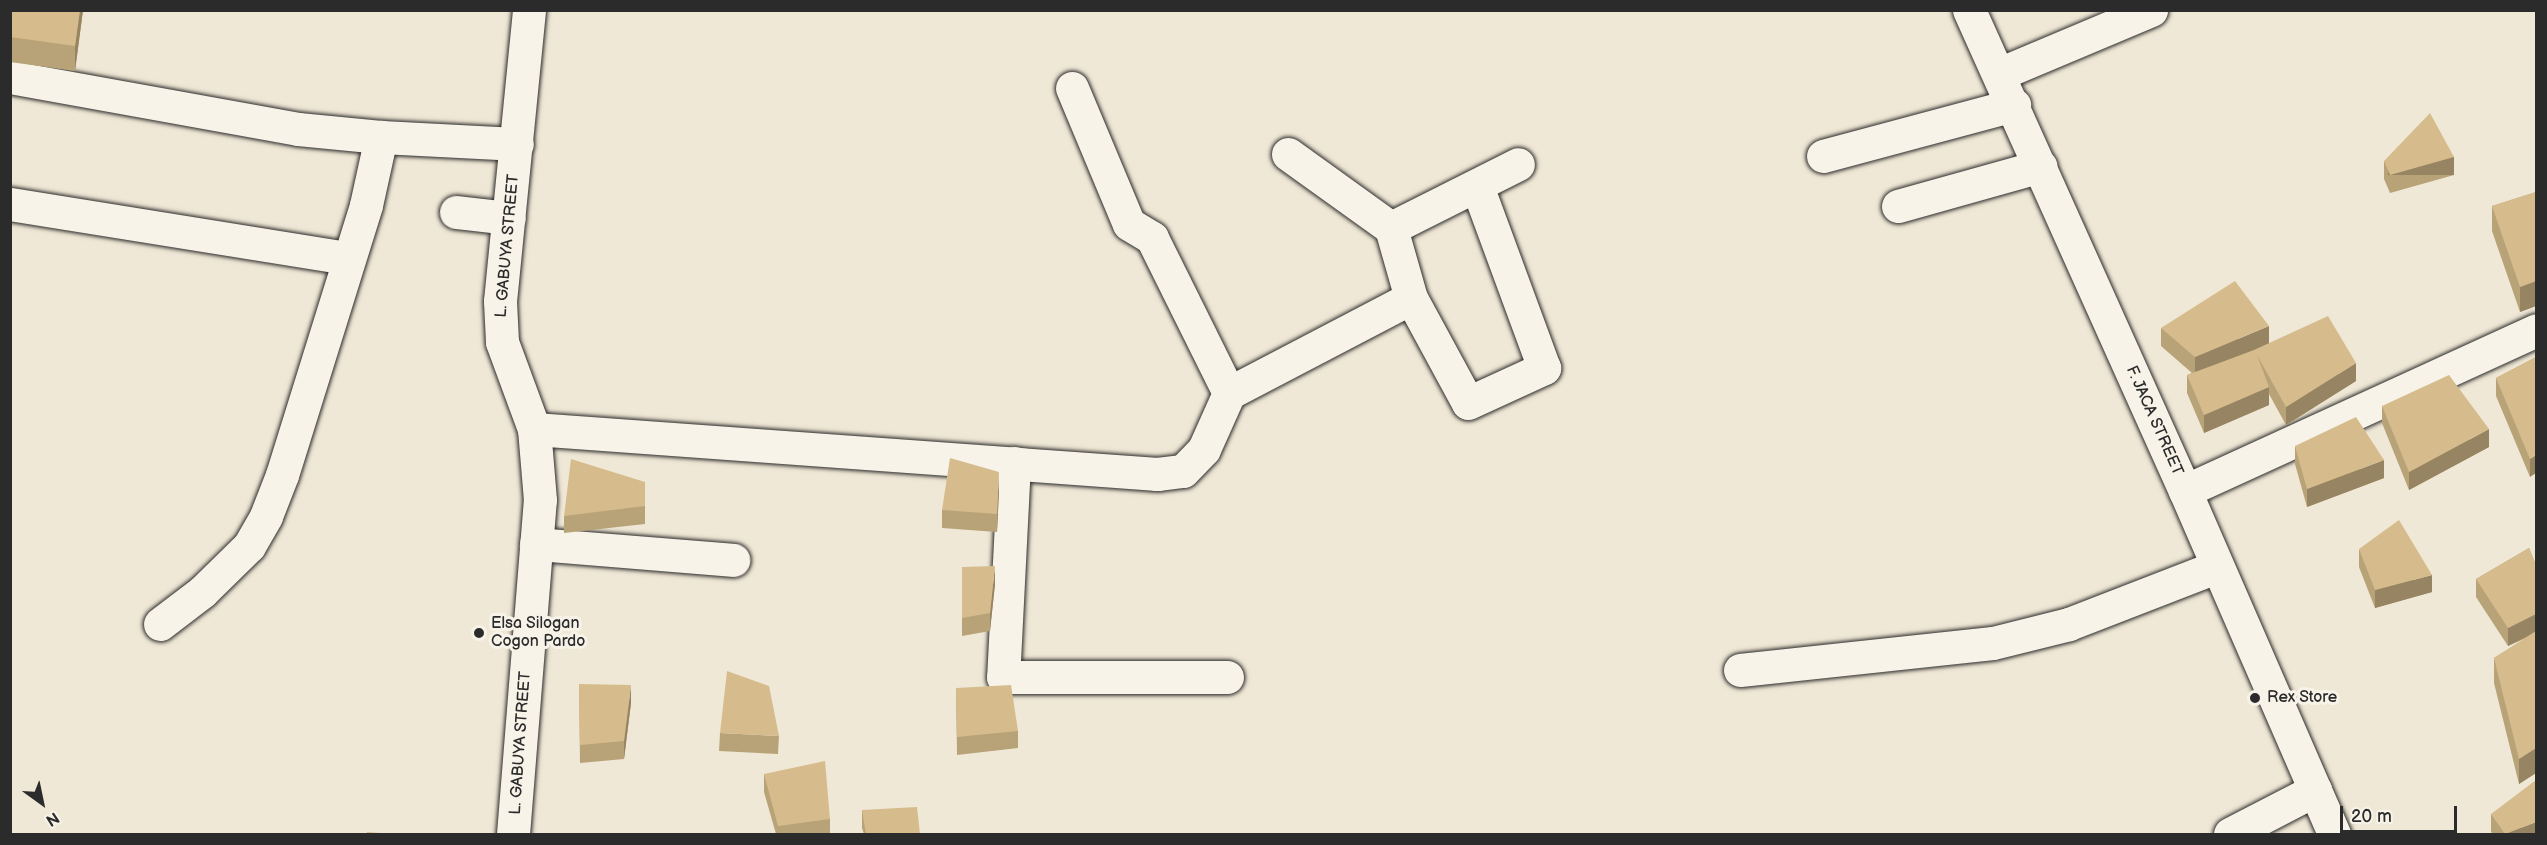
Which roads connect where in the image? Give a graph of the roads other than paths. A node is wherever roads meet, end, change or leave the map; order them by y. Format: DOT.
graph roads {
  1 [pos="529,10"];
  2 [pos="1970,10"];
  3 [pos="2151,10"];
  4 [pos="1999,74"];
  5 [pos="10,77"];
  6 [pos="1072,88"];
  7 [pos="2014,105"];
  8 [pos="381,137"];
  9 [pos="517,144"];
  10 [pos="1288,154"];
  11 [pos="1823,156"];
  12 [pos="1518,164"];
  13 [pos="2041,166"];
  14 [pos="1477,186"];
  15 [pos="10,204"];
  16 [pos="1898,206"];
  17 [pos="456,212"];
  18 [pos="509,218"];
  19 [pos="1391,228"];
  20 [pos="348,258"];
  21 [pos="1411,298"];
  22 [pos="2536,330"];
  23 [pos="1228,393"];
  24 [pos="534,429"];
  25 [pos="1014,464"];
  26 [pos="2185,491"];
  27 [pos="536,544"];
  28 [pos="733,560"];
  29 [pos="2216,567"];
  30 [pos="160,624"];
  31 [pos="1740,670"];
  32 [pos="1227,677"];
  33 [pos="2315,790"];
  34 [pos="513,834"];
  35 [pos="2230,834"];
  36 [pos="2334,834"];
  1 -- 9 [label="street, L. GABUYA STREET"];
  2 -- 4 [label="street, F. JACA STREET"];
  3 -- 4 [label="street"];
  4 -- 7 [label="street, F. JACA STREET"];
  5 -- 8 [label="street"];
  6 -- 23 [label="street"];
  7 -- 11 [label="street"];
  7 -- 13 [label="street, F. JACA STREET"];
  8 -- 9 [label="street"];
  8 -- 20 [label="street"];
  9 -- 18 [label="street, L. GABUYA STREET"];
  10 -- 19 [label="street"];
  12 -- 14 [label="street"];
  13 -- 16 [label="street"];
  13 -- 26 [label="street, F. JACA STREET"];
  14 -- 19 [label="street"];
  14 -- 21 [label="street"];
  15 -- 20 [label="street"];
  17 -- 18 [label="street"];
  18 -- 24 [label="street, L. GABUYA STREET"];
  19 -- 21 [label="street"];
  20 -- 30 [label="street"];
  21 -- 23 [label="street"];
  22 -- 26 [label="street"];
  23 -- 25 [label="street"];
  24 -- 25 [label="street"];
  24 -- 27 [label="street, L. GABUYA STREET"];
  25 -- 32 [label="street"];
  26 -- 29 [label="street, F. JACA STREET"];
  27 -- 28 [label="street"];
  27 -- 34 [label="street, L. GABUYA STREET"];
  29 -- 31 [label="street"];
  29 -- 33 [label="street, F. JACA STREET"];
  33 -- 35 [label="street"];
  33 -- 36 [label="street, F. JACA STREET"];
}
